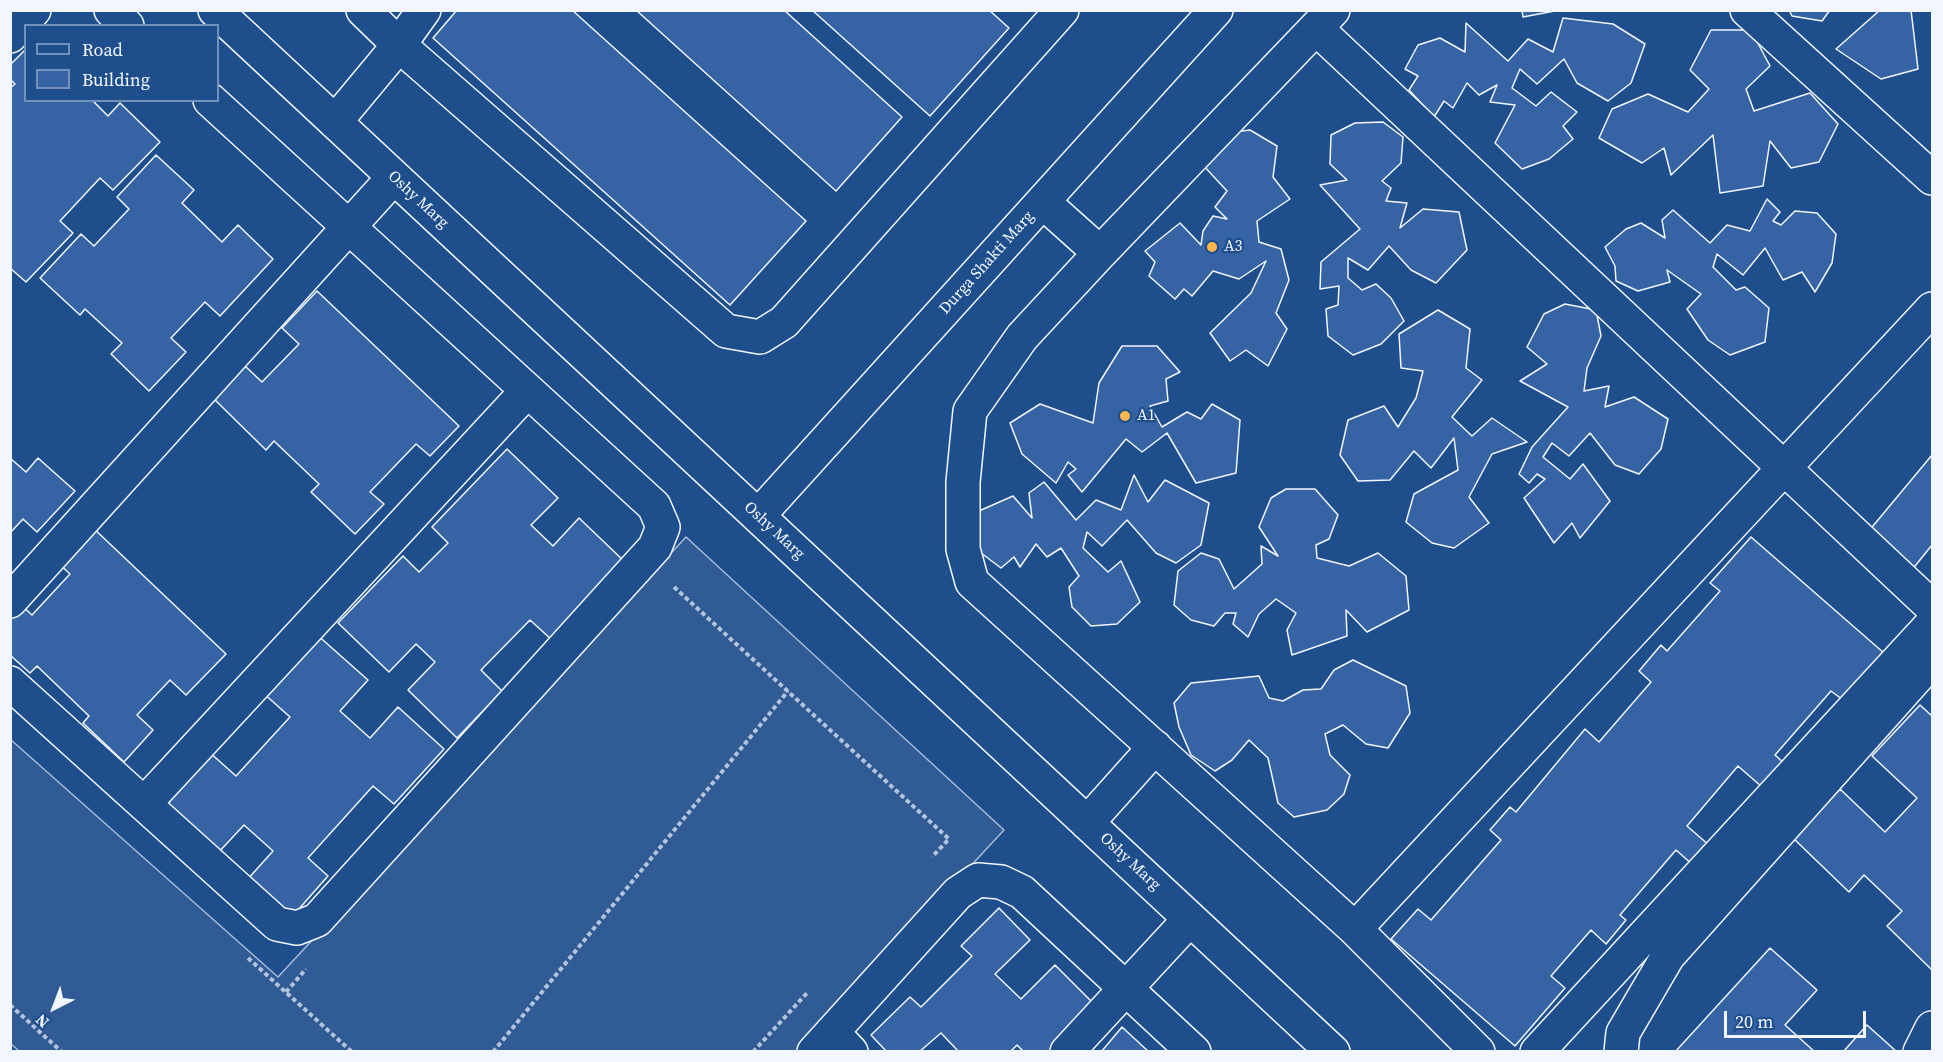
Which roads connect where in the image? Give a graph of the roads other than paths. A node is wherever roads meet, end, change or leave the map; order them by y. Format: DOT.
graph roads {
  1 [pos="34,10"];
  2 [pos="111,10"];
  3 [pos="215,10"];
  4 [pos="363,10"];
  5 [pos="424,10"];
  6 [pos="1062,10"];
  7 [pos="1216,10"];
  8 [pos="1747,10"];
  9 [pos="1325,20"];
  10 [pos="125,24"];
  11 [pos="10,36"];
  12 [pos="399,45"];
  13 [pos="212,102"];
  14 [pos="335,122"];
  15 [pos="394,177"];
  16 [pos="1932,178"];
  17 [pos="1043,202"];
  18 [pos="349,227"];
  19 [pos="1100,253"];
  20 [pos="1932,309"];
  21 [pos="527,390"];
  22 [pos="1784,470"];
  23 [pos="758,516"];
  24 [pos="10,601"];
  25 [pos="1932,607"];
  26 [pos="1932,624"];
  27 [pos="1932,660"];
  28 [pos="10,682"];
  29 [pos="1155,747"];
  30 [pos="144,804"];
  31 [pos="1087,823"];
  32 [pos="1190,919"];
  33 [pos="1355,929"];
  34 [pos="1126,988"];
  35 [pos="1932,1028"];
  36 [pos="832,1045"];
  37 [pos="1067,1052"];
  38 [pos="1194,1052"];
  39 [pos="1333,1052"];
  40 [pos="1478,1052"];
  41 [pos="1537,1052"];
  42 [pos="1621,1052"];
  43 [pos="1920,1052"];
  1 -- 11 [label="street"];
  2 -- 10 [label="street"];
  3 -- 14 [label="street, Oshy Marg"];
  4 -- 12 [label="street"];
  5 -- 12 [label="street"];
  6 -- 12 [label="street"];
  7 -- 17 [label="street, Durga Shakti Marg"];
  8 -- 16 [label="street"];
  9 -- 19 [label="street"];
  9 -- 22 [label="street"];
  12 -- 14 [label="street"];
  13 -- 18 [label="street"];
  14 -- 15 [label="street, Oshy Marg"];
  15 -- 18 [label="street"];
  15 -- 23 [label="street, Oshy Marg"];
  17 -- 19 [label="street"];
  17 -- 23 [label="street, Durga Shakti Marg"];
  18 -- 21 [label="street"];
  18 -- 24 [label="street"];
  19 -- 29 [label="street"];
  20 -- 22 [label="street"];
  21 -- 30 [label="street"];
  21 -- 30 [label="street"];
  22 -- 25 [label="street"];
  22 -- 33 [label="street"];
  23 -- 31 [label="street, Oshy Marg"];
  26 -- 41 [label="street"];
  27 -- 42 [label="street"];
  28 -- 30 [label="street"];
  29 -- 31 [label="street"];
  29 -- 33 [label="street"];
  31 -- 32 [label="street, Oshy Marg"];
  32 -- 34 [label="street"];
  32 -- 39 [label="street, Oshy Marg"];
  33 -- 40 [label="street"];
  34 -- 36 [label="street"];
  34 -- 37 [label="street"];
  34 -- 38 [label="street"];
  35 -- 43 [label="street"];
}
